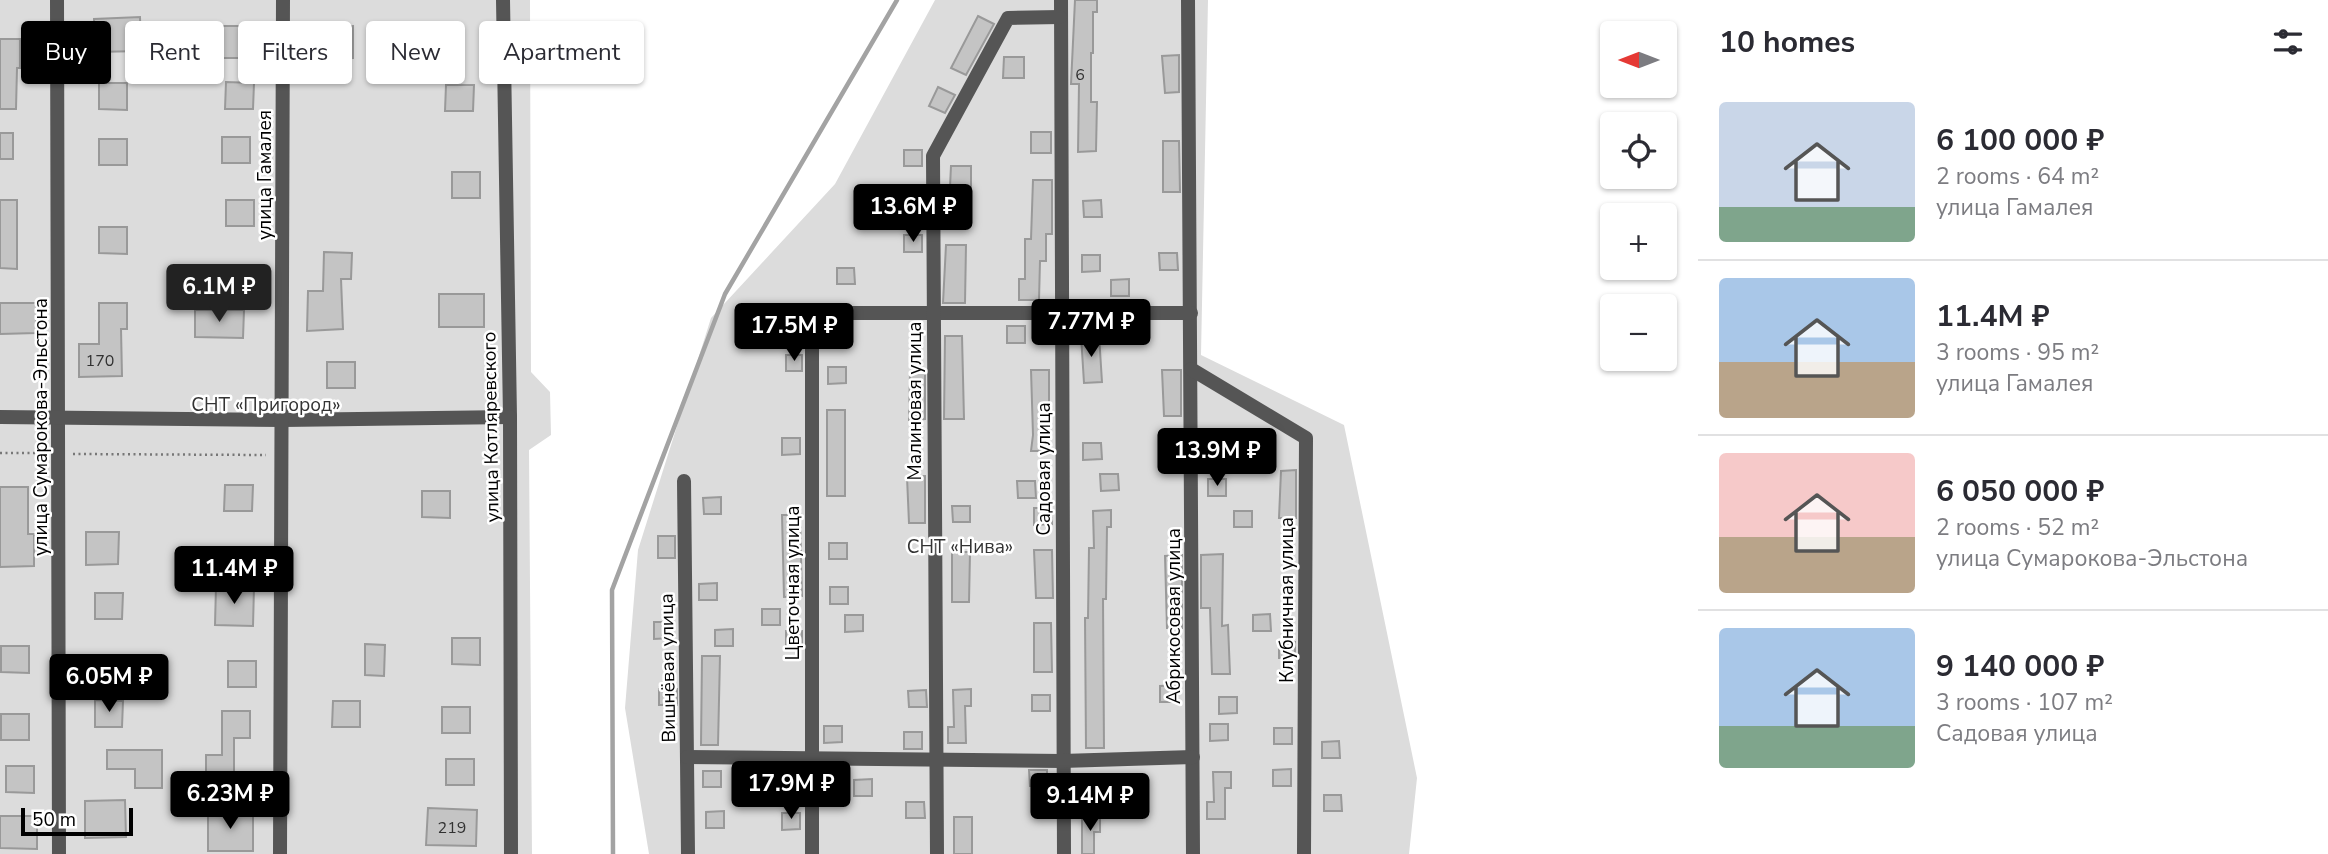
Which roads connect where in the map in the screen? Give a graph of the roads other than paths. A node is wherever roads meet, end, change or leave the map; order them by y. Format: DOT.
graph roads {
  1 [pos="57,0"];
  2 [pos="283,0"];
  3 [pos="503,0"];
  4 [pos="1061,0"];
  5 [pos="1188,0"];
  6 [pos="1060,17"];
  7 [pos="932,312"];
  8 [pos="1191,313"];
  9 [pos="1062,314"];
  10 [pos="1191,369"];
  11 [pos="0,417"];
  12 [pos="59,417"];
  13 [pos="510,418"];
  14 [pos="283,420"];
  15 [pos="684,481"];
  16 [pos="687,757"];
  17 [pos="811,757"];
  18 [pos="1193,757"];
  19 [pos="935,759"];
  20 [pos="1062,761"];
  21 [pos="60,854"];
  22 [pos="280,854"];
  23 [pos="511,854"];
  24 [pos="688,854"];
  25 [pos="812,854"];
  26 [pos="937,854"];
  27 [pos="1064,854"];
  28 [pos="1194,854"];
  29 [pos="1304,854"];
  1 -- 12 [label="street, улица Сумарокова-Эльстона"];
  2 -- 14 [label="street, улица Гамалея"];
  3 -- 13 [label="street, улица Котляревского"];
  4 -- 6 [label="street, Садовая улица"];
  5 -- 8 [label="street, Абрикосовая улица"];
  6 -- 7 [label="street, Малиновая улица"];
  6 -- 9 [label="street, Садовая улица"];
  7 -- 9 [label="street"];
  7 -- 17 [label="street, Цветочная улица"];
  7 -- 19 [label="street, Малиновая улица"];
  8 -- 9 [label="street"];
  8 -- 10 [label="street, Абрикосовая улица"];
  9 -- 20 [label="street, Садовая улица"];
  10 -- 18 [label="street, Абрикосовая улица"];
  10 -- 29 [label="street, Клубничная улица"];
  11 -- 12 [label="street"];
  12 -- 14 [label="street"];
  12 -- 21 [label="street, улица Сумарокова-Эльстона"];
  13 -- 14 [label="street"];
  13 -- 23 [label="street, улица Котляревского"];
  14 -- 22 [label="street, улица Гамалея"];
  15 -- 16 [label="street, Вишнёвая улица"];
  16 -- 17 [label="street"];
  16 -- 24 [label="street, Вишнёвая улица"];
  17 -- 19 [label="street"];
  17 -- 25 [label="street, Цветочная улица"];
  18 -- 20 [label="street"];
  18 -- 28 [label="street, Абрикосовая улица"];
  19 -- 20 [label="street"];
  19 -- 26 [label="street, Малиновая улица"];
  20 -- 27 [label="street, Садовая улица"];
}
